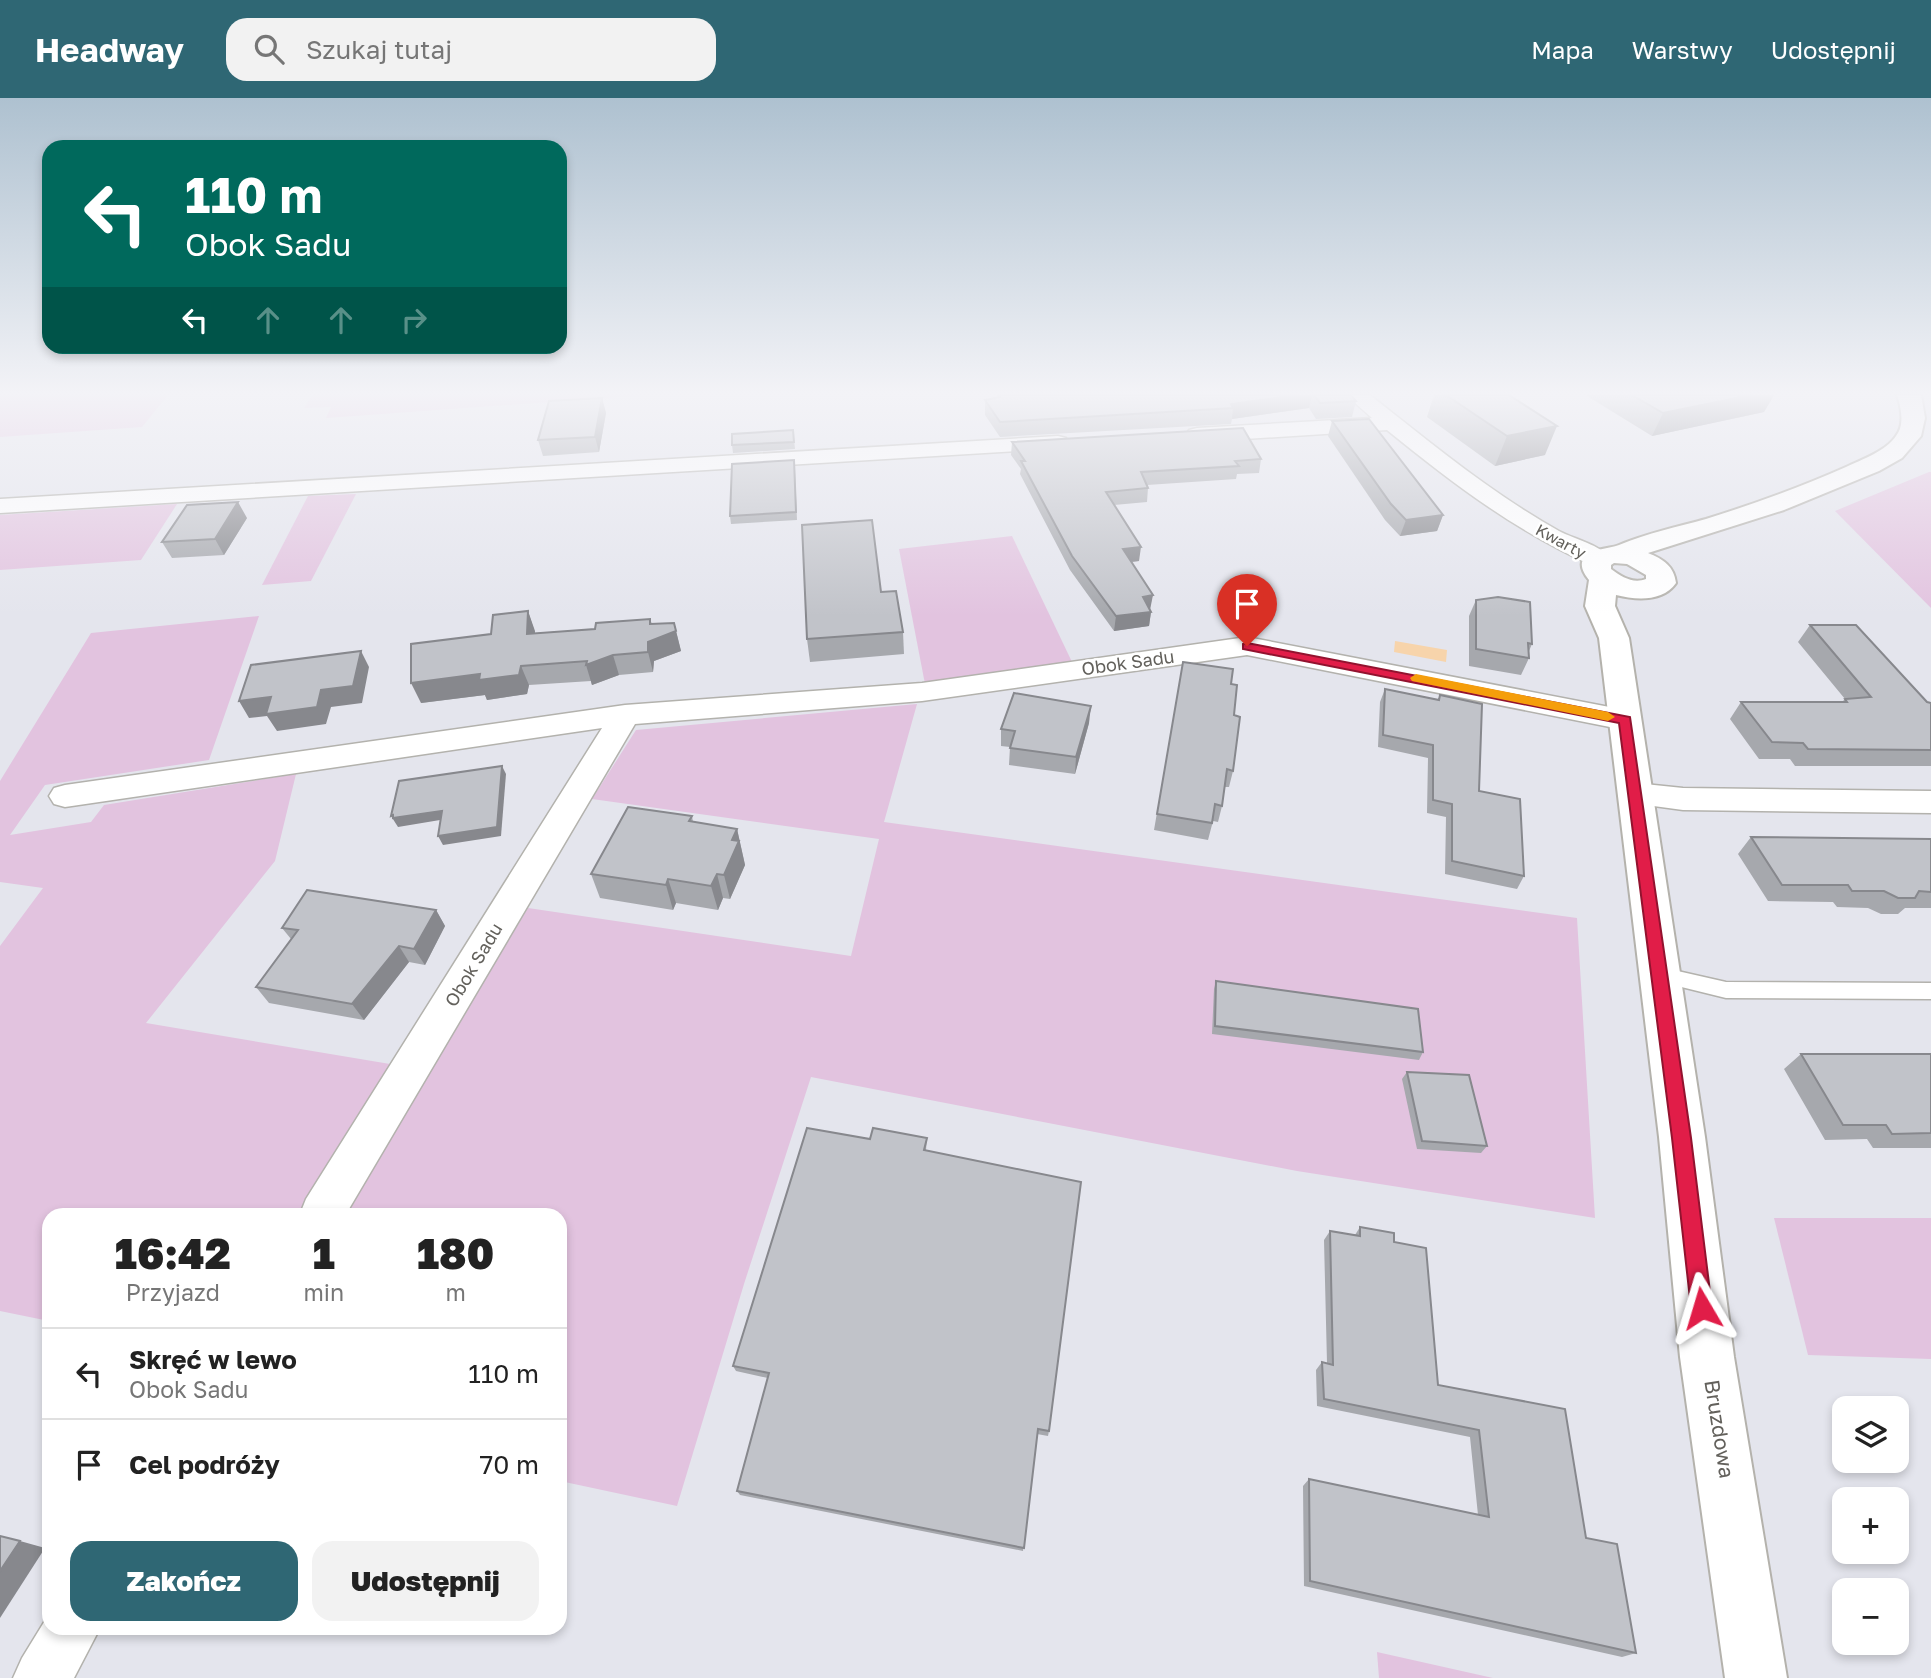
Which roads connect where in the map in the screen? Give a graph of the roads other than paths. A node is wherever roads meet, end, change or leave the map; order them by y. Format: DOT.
graph roads {
  1 [pos="633,469"];
  2 [pos="1452,469"];
  3 [pos="1866,469"];
  4 [pos="0,506"];
  5 [pos="1698,530"];
  6 [pos="1608,564"];
  7 [pos="1646,578"];
  8 [pos="1614,638"];
  9 [pos="625,715"];
  10 [pos="1625,720"];
  11 [pos="1635,794"];
  12 [pos="65,796"];
  13 [pos="1931,802"];
  14 [pos="1660,975"];
  15 [pos="1931,991"];
  16 [pos="326,1208"];
  17 [pos="68,1635"];
  18 [pos="42,1678"];
  19 [pos="1756,1678"];
  1 -- 4 [label="street"];
  2 -- 6 [label="street, Kwarty"];
  3 -- 5 [label="street"];
  5 -- 6 [label="street"];
  5 -- 7 [label="street"];
  6 -- 7 [label="street"];
  6 -- 8 [label="street, Bruzdowa"];
  7 -- 8 [label="street"];
  8 -- 10 [label="street, Bruzdowa"];
  9 -- 10 [label="street, Obok Sadu"];
  9 -- 12 [label="street, Obok Sadu"];
  9 -- 16 [label="street, Obok Sadu"];
  10 -- 11 [label="street, Bruzdowa"];
  11 -- 13 [label="street"];
  11 -- 14 [label="street, Bruzdowa"];
  14 -- 15 [label="lane"];
  14 -- 19 [label="street, Bruzdowa"];
  17 -- 18 [label="street"];
}
